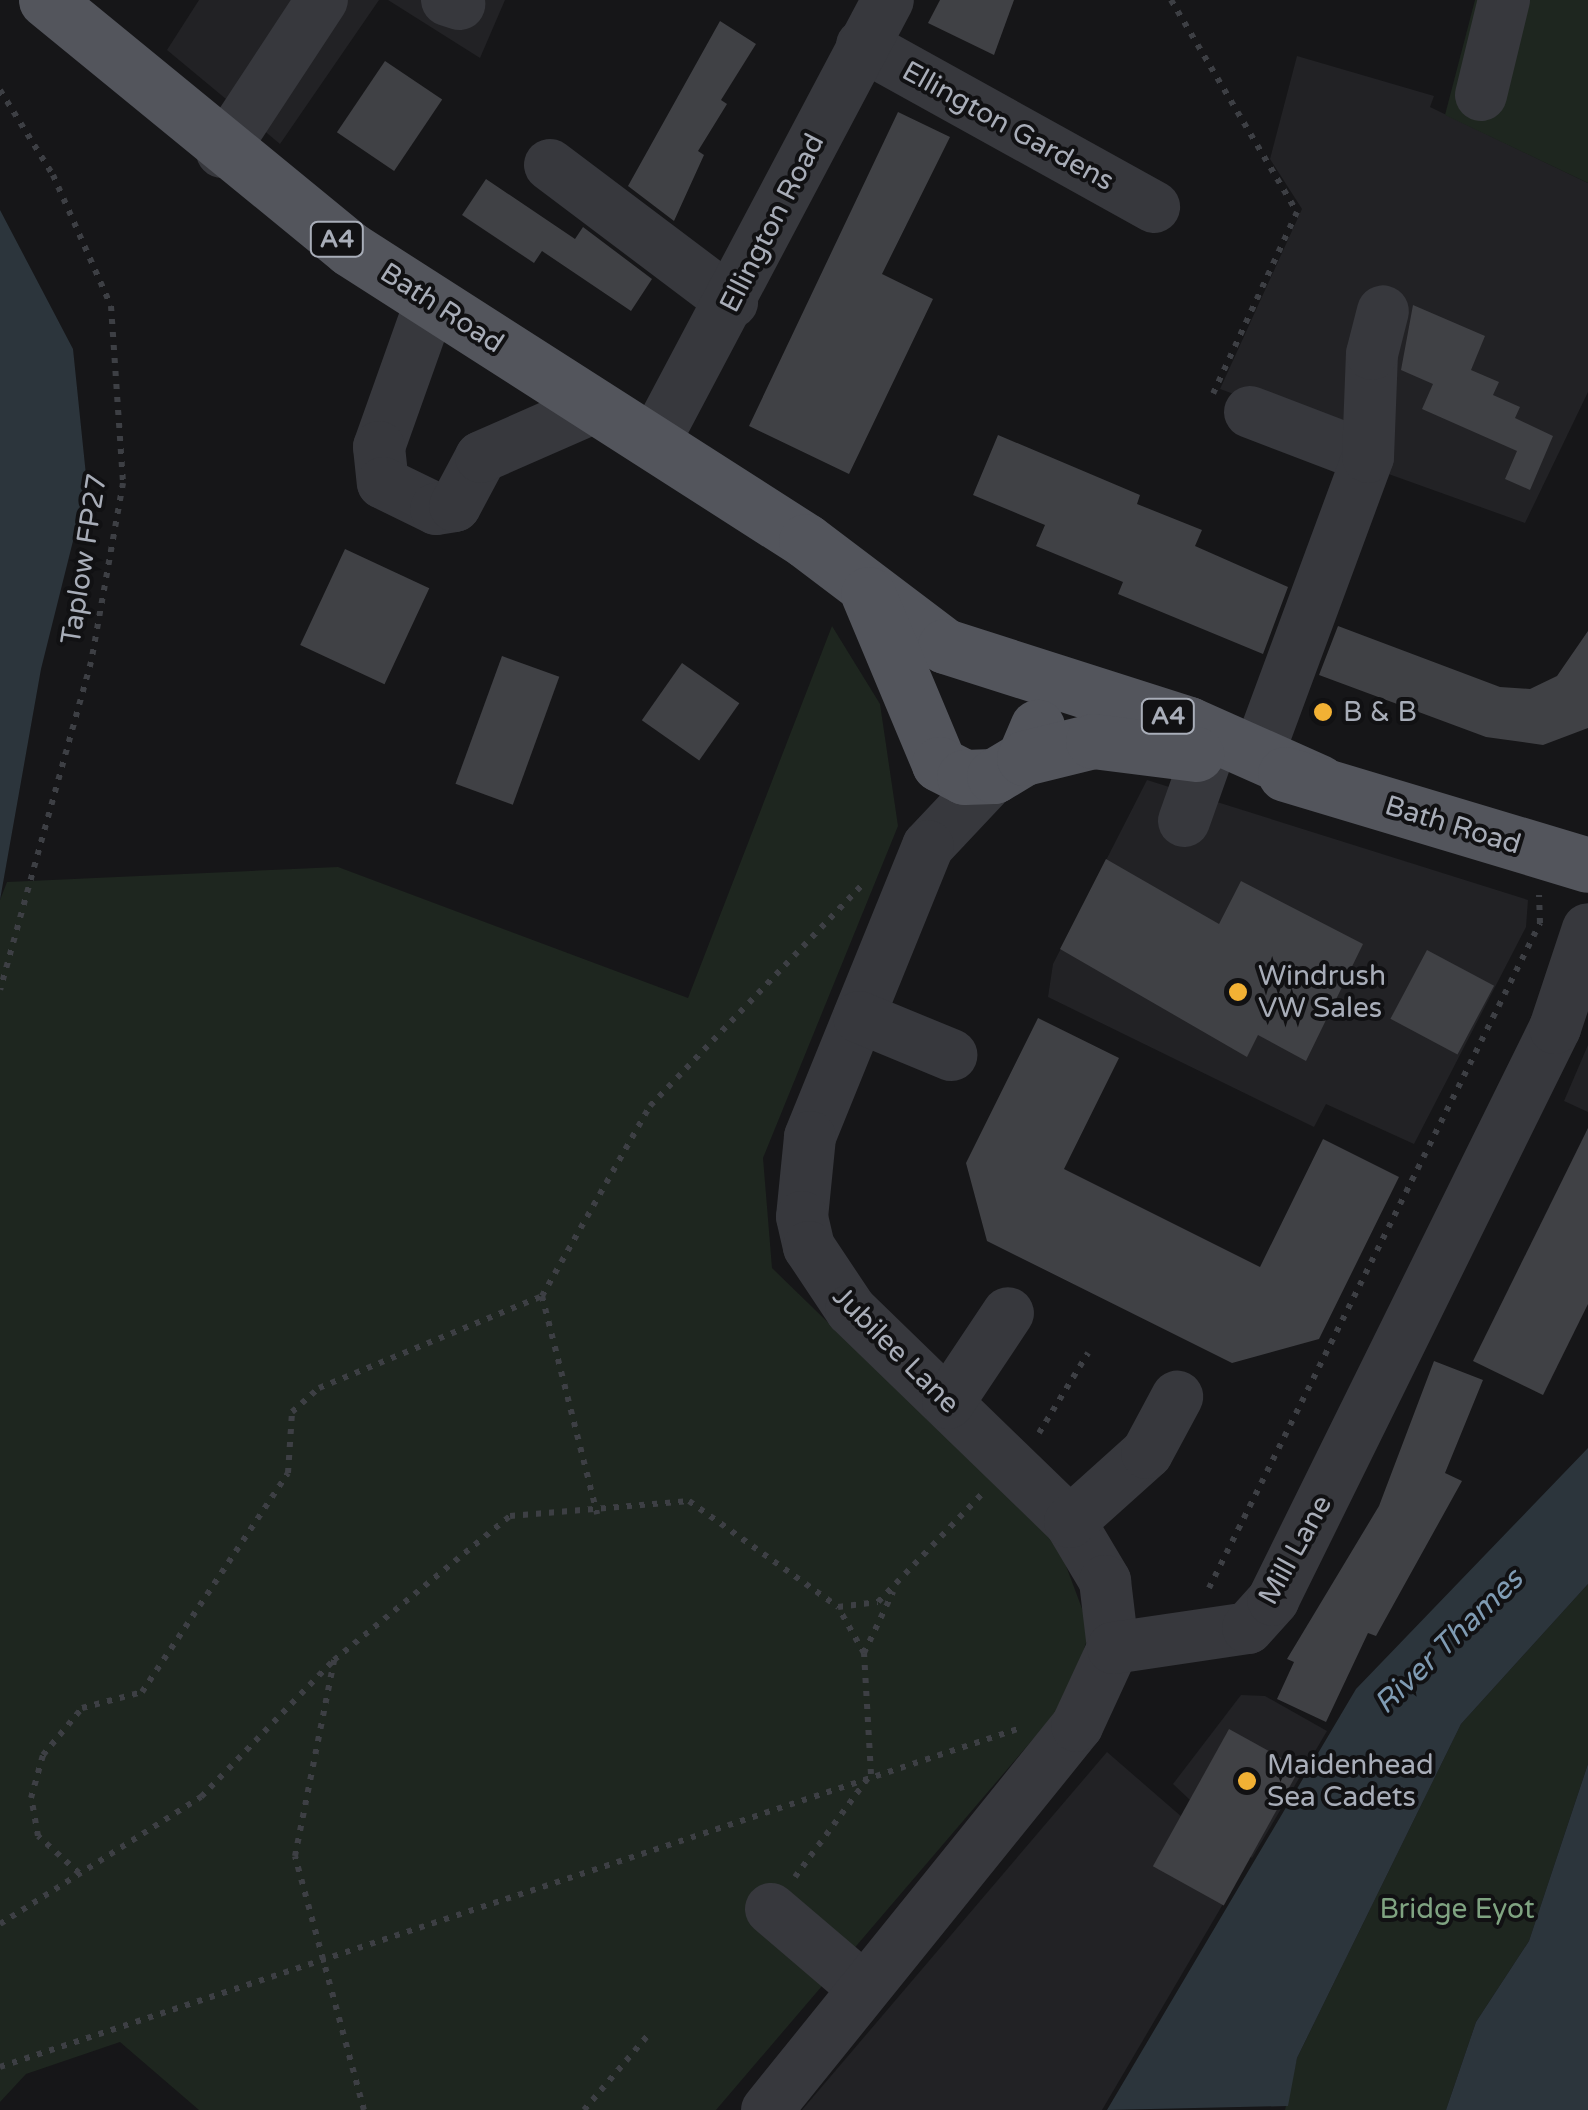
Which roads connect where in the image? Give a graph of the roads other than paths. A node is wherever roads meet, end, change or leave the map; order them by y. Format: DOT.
graph roads {
  1 [pos="46,0"];
  2 [pos="322,0"];
  3 [pos="888,0"];
  4 [pos="1504,0"];
  5 [pos="862,45"];
  6 [pos="1481,95"];
  7 [pos="222,152"];
  8 [pos="550,164"];
  9 [pos="1154,206"];
  10 [pos="431,301"];
  11 [pos="732,302"];
  12 [pos="1383,311"];
  13 [pos="595,407"];
  14 [pos="1250,412"];
  15 [pos="653,444"];
  16 [pos="1368,457"];
  17 [pos="862,582"];
  18 [pos="996,663"];
  19 [pos="920,731"];
  20 [pos="1233,755"];
  21 [pos="1009,767"];
  22 [pos="1184,821"];
  23 [pos="928,846"];
  24 [pos="1588,866"];
  25 [pos="1579,951"];
  26 [pos="859,1017"];
  27 [pos="951,1055"];
  28 [pos="1008,1313"];
  29 [pos="1177,1397"];
  30 [pos="948,1403"];
  31 [pos="1070,1522"];
  32 [pos="1112,1648"];
  33 [pos="771,1909"];
  34 [pos="861,1986"];
  35 [pos="767,2110"];
  1 -- 7 [label="main road, Bath Road / A4"];
  2 -- 7 [label="street"];
  3 -- 5 [label="street, Ellington Road"];
  4 -- 6 [label="street"];
  5 -- 9 [label="street, Ellington Gardens"];
  5 -- 11 [label="street, Ellington Road"];
  7 -- 10 [label="main road, Bath Road / A4"];
  8 -- 11 [label="street"];
  10 -- 13 [label="main road, Bath Road / A4"];
  10 -- 13 [label="street"];
  11 -- 15 [label="street, Ellington Road"];
  12 -- 16 [label="street"];
  13 -- 15 [label="main road, Bath Road / A4"];
  14 -- 16 [label="street"];
  15 -- 17 [label="main road, Bath Road / A4"];
  16 -- 20 [label="street"];
  17 -- 18 [label="main road, Bath Road / A4"];
  17 -- 19 [label="main road"];
  18 -- 19 [label="main road"];
  18 -- 20 [label="main road, Bath Road / A4"];
  18 -- 21 [label="main road"];
  19 -- 21 [label="main road, Bath Road / A4"];
  19 -- 23 [label="street, Jubilee Lane"];
  20 -- 21 [label="main road, Bath Road / A4"];
  20 -- 22 [label="street"];
  20 -- 24 [label="main road, Bath Road / A4"];
  21 -- 23 [label="street, Jubilee Lane"];
  23 -- 26 [label="street, Jubilee Lane"];
  25 -- 32 [label="street, Mill Lane"];
  26 -- 27 [label="street"];
  26 -- 30 [label="street, Jubilee Lane"];
  28 -- 30 [label="street"];
  29 -- 31 [label="street"];
  30 -- 31 [label="street, Jubilee Lane"];
  31 -- 32 [label="street, Jubilee Lane"];
  32 -- 34 [label="street"];
  33 -- 34 [label="street"];
  34 -- 35 [label="street"];
}
